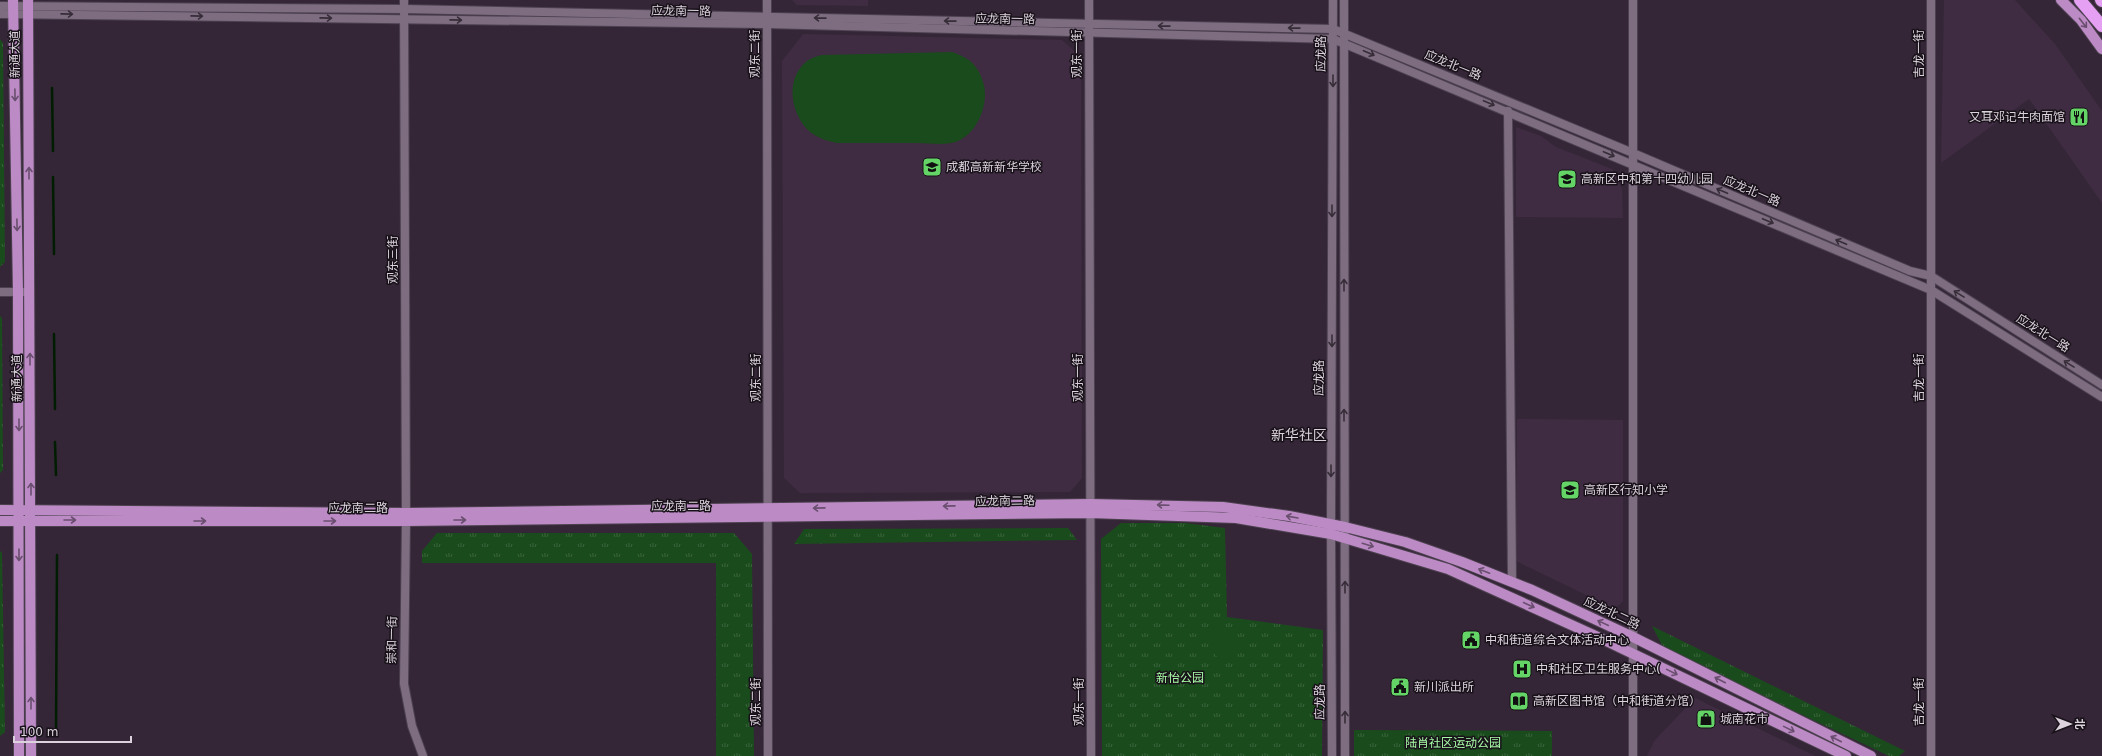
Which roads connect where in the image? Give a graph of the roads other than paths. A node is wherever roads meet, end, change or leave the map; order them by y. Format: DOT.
graph roads {
  1 [pos="404,0"];
  2 [pos="767,0"];
  3 [pos="1089,0"];
  4 [pos="1333,0"];
  5 [pos="1344,0"];
  6 [pos="1633,0"];
  7 [pos="1931,0"];
  8 [pos="2061,0"];
  9 [pos="2081,2"];
  10 [pos="0,6"];
  11 [pos="28,6"];
  12 [pos="13,7"];
  13 [pos="405,9"];
  14 [pos="0,14"];
  15 [pos="405,19"];
  16 [pos="767,20"];
  17 [pos="2102,26"];
  18 [pos="1089,28"];
  19 [pos="1333,29"];
  20 [pos="1344,33"];
  21 [pos="1333,39"];
  22 [pos="1344,42"];
  23 [pos="2102,49"];
  24 [pos="1508,111"];
  25 [pos="1633,153"];
  26 [pos="1632,163"];
  27 [pos="1931,276"];
  28 [pos="1931,290"];
  29 [pos="0,292"];
  30 [pos="18,292"];
  31 [pos="30,292"];
  32 [pos="2102,385"];
  33 [pos="2102,397"];
  34 [pos="1090,508"];
  35 [pos="31,509"];
  36 [pos="0,510"];
  37 [pos="19,510"];
  38 [pos="768,513"];
  39 [pos="406,517"];
  40 [pos="31,520"];
  41 [pos="0,521"];
  42 [pos="19,521"];
  43 [pos="1344,527"];
  44 [pos="1331,529"];
  45 [pos="1344,538"];
  46 [pos="1512,582"];
  47 [pos="1633,637"];
  48 [pos="1633,654"];
  49 [pos="19,756"];
  50 [pos="31,756"];
  51 [pos="423,756"];
  52 [pos="768,756"];
  53 [pos="1091,756"];
  54 [pos="1332,756"];
  55 [pos="1345,756"];
  56 [pos="1633,756"];
  57 [pos="1846,756"];
  58 [pos="1871,756"];
  59 [pos="1931,756"];
  1 -- 13 [label="street, 观东三街"];
  2 -- 16 [label="street, 观东二街"];
  3 -- 18 [label="street, 观东一街"];
  4 -- 19 [label="street, 应龙路"];
  5 -- 20 [label="street, 应龙路"];
  6 -- 25 [label="street"];
  7 -- 27 [label="street, 吉龙一街"];
  8 -- 23 [label="main road, one-way"];
  9 -- 17 [label="highway"];
  10 -- 12 [label="street"];
  11 -- 12 [label="street"];
  11 -- 13 [label="street, 应龙南一路"];
  11 -- 15 [label="street, 应龙南一路, one-way"];
  31 -- 11 [label="main road, 新通大道, one-way"];
  12 -- 14 [label="street"];
  12 -- 30 [label="main road, 新通大道, one-way"];
  13 -- 15 [label="street, 观东三街"];
  13 -- 16 [label="street, 应龙南一路"];
  15 -- 16 [label="street, 应龙南一路, one-way"];
  15 -- 39 [label="street, 观东三街"];
  16 -- 18 [label="street, 应龙南一路"];
  16 -- 38 [label="street, 观东二街"];
  19 -- 18 [label="street, 应龙南一路, one-way"];
  18 -- 21 [label="street, 应龙南一路"];
  18 -- 34 [label="street, 观东一街"];
  19 -- 20 [label="street, 应龙北一路"];
  19 -- 21 [label="street, 应龙路"];
  20 -- 22 [label="street, 应龙路"];
  20 -- 25 [label="street, 应龙北一路"];
  21 -- 22 [label="street, 应龙北一路"];
  21 -- 44 [label="street, 应龙路, one-way"];
  22 -- 24 [label="street, 应龙北一路, one-way"];
  43 -- 22 [label="street, 应龙路, one-way"];
  24 -- 26 [label="street, 应龙北一路, one-way"];
  24 -- 46 [label="street"];
  25 -- 26 [label="street"];
  27 -- 25 [label="street, 应龙北一路, one-way"];
  26 -- 28 [label="street, 应龙北一路, one-way"];
  26 -- 47 [label="street"];
  27 -- 28 [label="street, 吉龙一街"];
  32 -- 27 [label="street, 应龙北一路, one-way"];
  28 -- 33 [label="street, 应龙北一路"];
  28 -- 59 [label="street, 吉龙一街"];
  29 -- 30 [label="street"];
  30 -- 31 [label="street"];
  30 -- 37 [label="main road, 新通大道, one-way"];
  35 -- 31 [label="main road, 新通大道, one-way"];
  34 -- 38 [label="main road, 应龙南二路"];
  34 -- 44 [label="main road, 应龙南二路"];
  34 -- 53 [label="street, 观东一街"];
  35 -- 37 [label="main road, 应龙南二路"];
  35 -- 39 [label="main road, 应龙南二路"];
  35 -- 40 [label="main road, 新通大道"];
  36 -- 37 [label="main road, 应龙南二路"];
  37 -- 42 [label="main road, 新通大道"];
  38 -- 39 [label="main road, 应龙南二路"];
  38 -- 52 [label="street, 观东二街"];
  40 -- 39 [label="main road, 应龙南二路, one-way"];
  39 -- 51 [label="street, 崇和一街"];
  40 -- 42 [label="main road, 应龙南二路"];
  50 -- 40 [label="main road, 新通大道, one-way"];
  41 -- 42 [label="main road, 应龙南二路"];
  42 -- 49 [label="main road, 新通大道, one-way"];
  43 -- 44 [label="main road, 应龙北二路"];
  43 -- 45 [label="street, 应龙路"];
  46 -- 43 [label="main road, 应龙北二路, one-way"];
  44 -- 45 [label="main road"];
  44 -- 54 [label="street, 应龙路"];
  45 -- 48 [label="main road, one-way"];
  55 -- 45 [label="street, 应龙路, one-way"];
  47 -- 46 [label="main road, 应龙北二路, one-way"];
  47 -- 48 [label="street"];
  58 -- 47 [label="main road, 应龙北二路, one-way"];
  48 -- 56 [label="street"];
  48 -- 57 [label="main road, one-way"];
}
